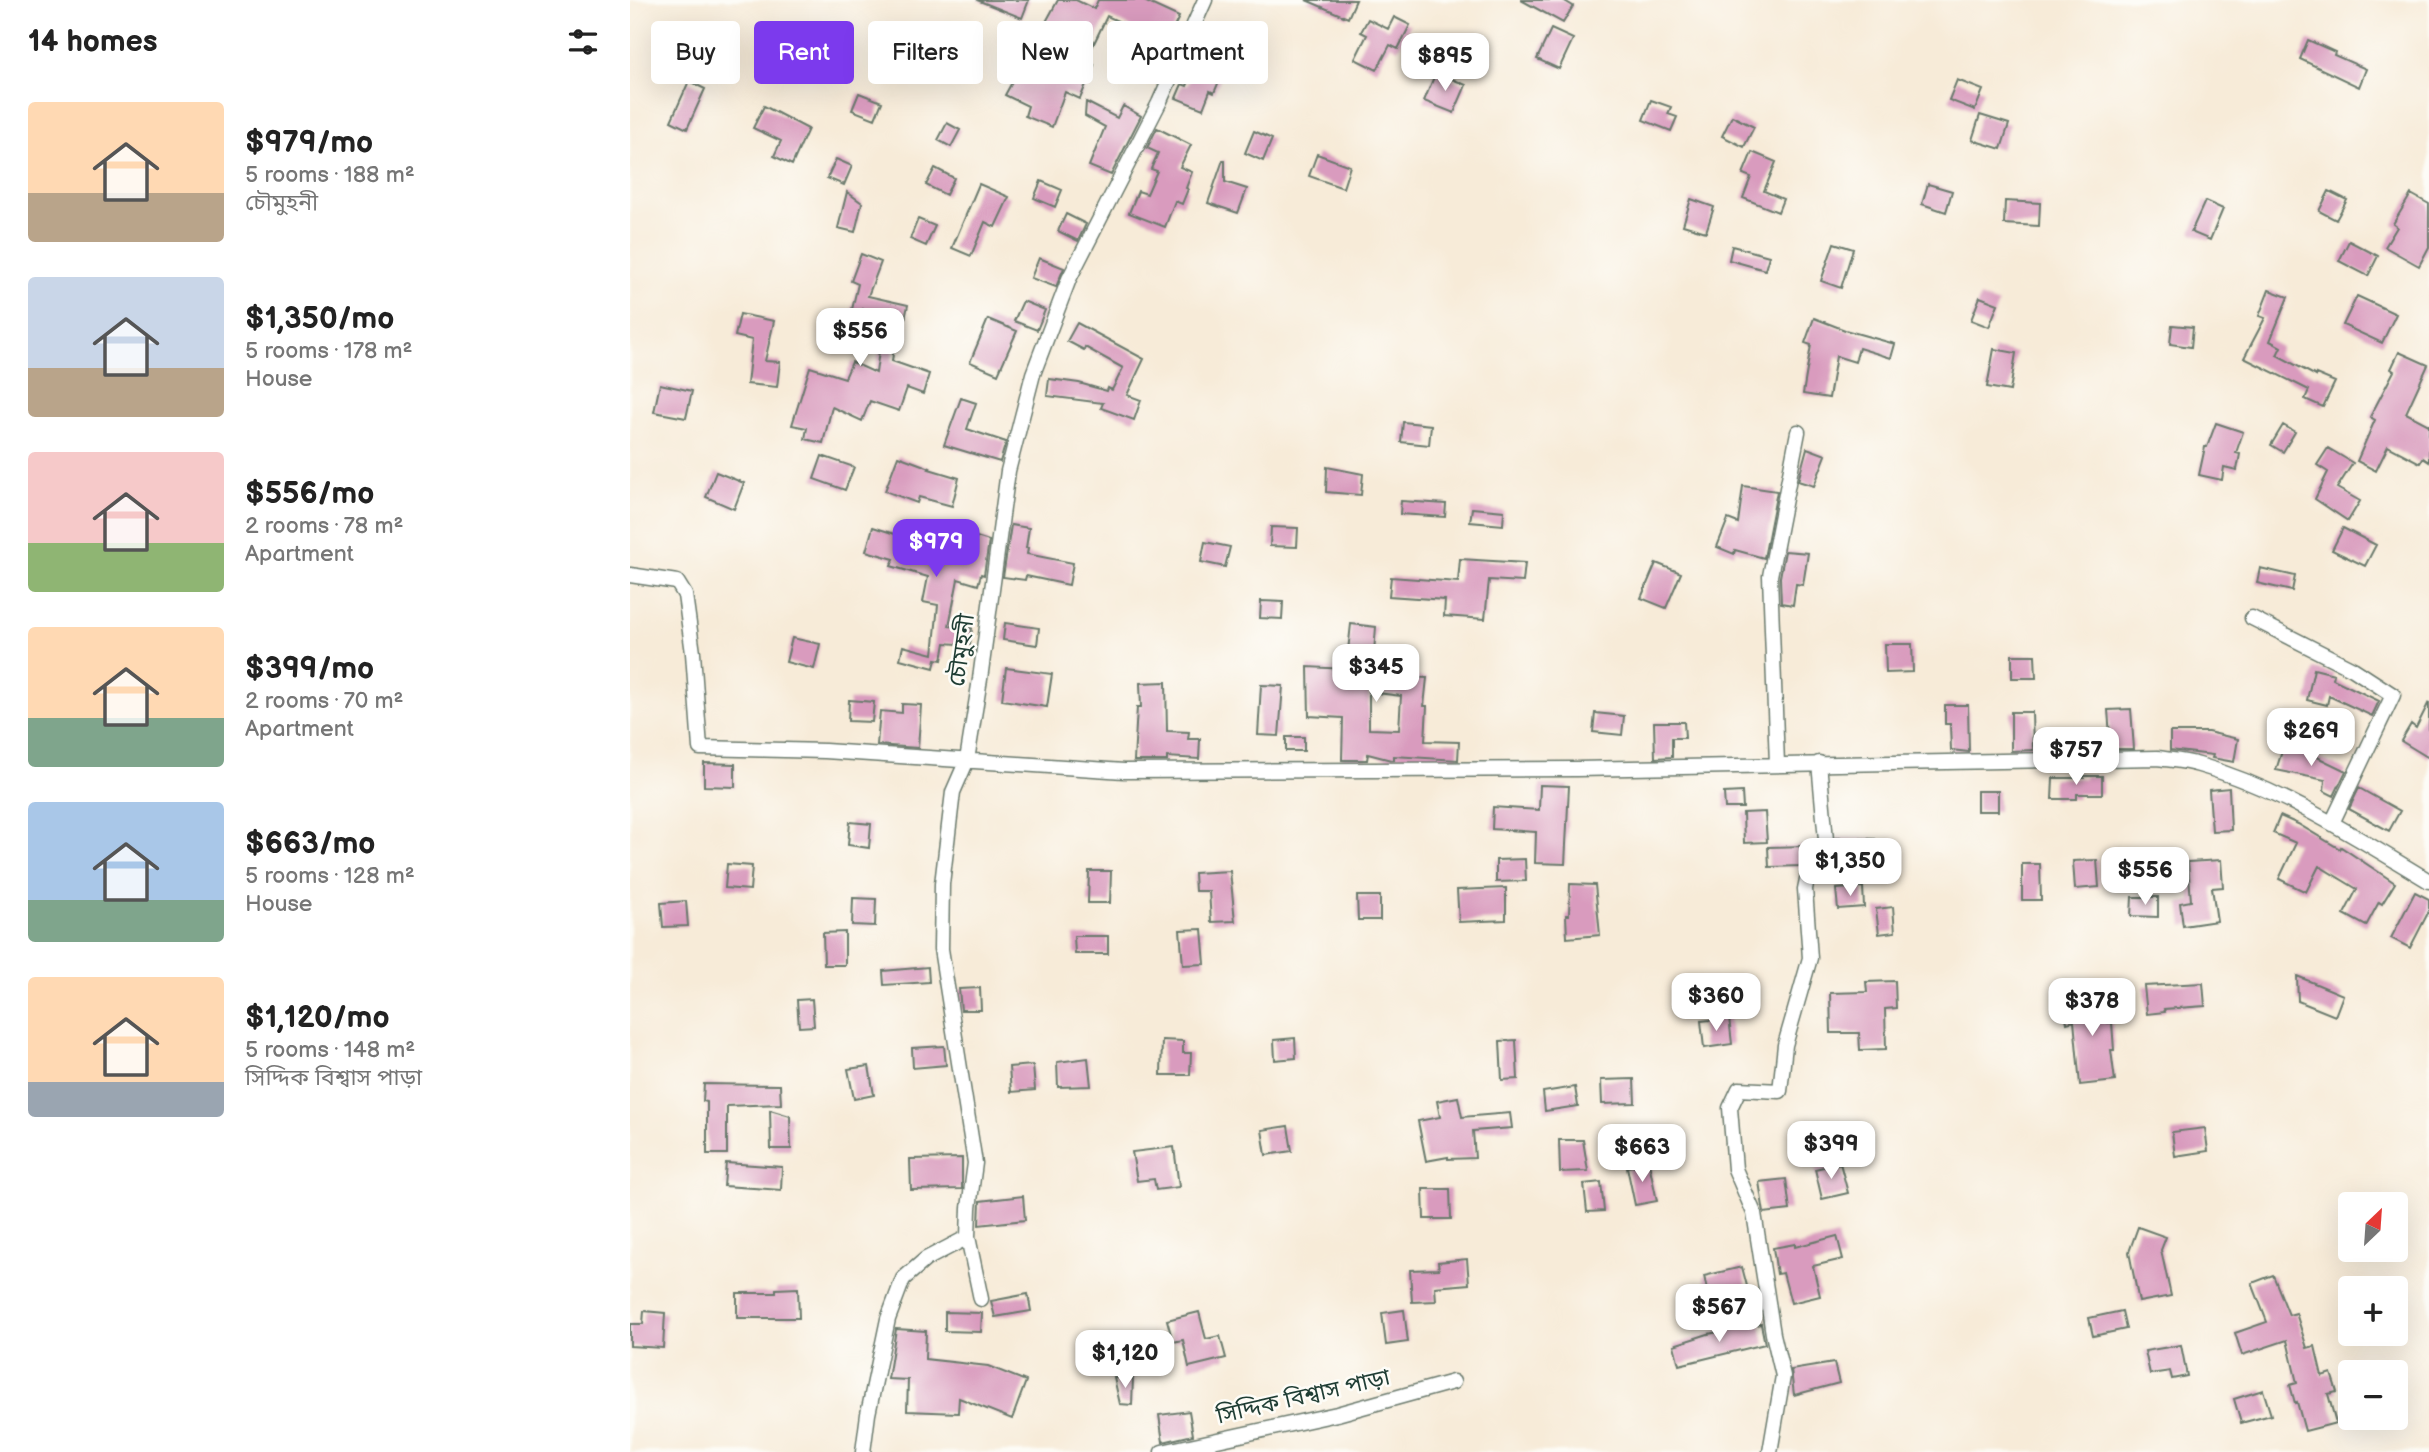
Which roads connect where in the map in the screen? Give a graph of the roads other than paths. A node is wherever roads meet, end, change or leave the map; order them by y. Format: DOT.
graph roads {
  1 [pos="1205,0"];
  2 [pos="1798,432"];
  3 [pos="630,575"];
  4 [pos="2252,618"];
  5 [pos="967,760"];
  6 [pos="1819,763"];
  7 [pos="1777,764"];
  8 [pos="2332,823"];
  9 [pos="2429,881"];
  10 [pos="968,1237"];
  11 [pos="981,1298"];
  12 [pos="1453,1382"];
  13 [pos="863,1452"];
  14 [pos="1162,1452"];
  15 [pos="1770,1452"];
  1 -- 5 [label="street, চৌমুহনী"];
  2 -- 7 [label="street"];
  3 -- 5 [label="street"];
  4 -- 8 [label="street"];
  5 -- 7 [label="street"];
  5 -- 10 [label="street, চৌমুহনী"];
  6 -- 7 [label="street"];
  6 -- 8 [label="street"];
  6 -- 15 [label="street"];
  8 -- 9 [label="street"];
  10 -- 11 [label="street, চৌমুহনী"];
  10 -- 13 [label="street"];
  12 -- 14 [label="street, সিদ্দিক বিশ্বাস পাড়া"];
}
